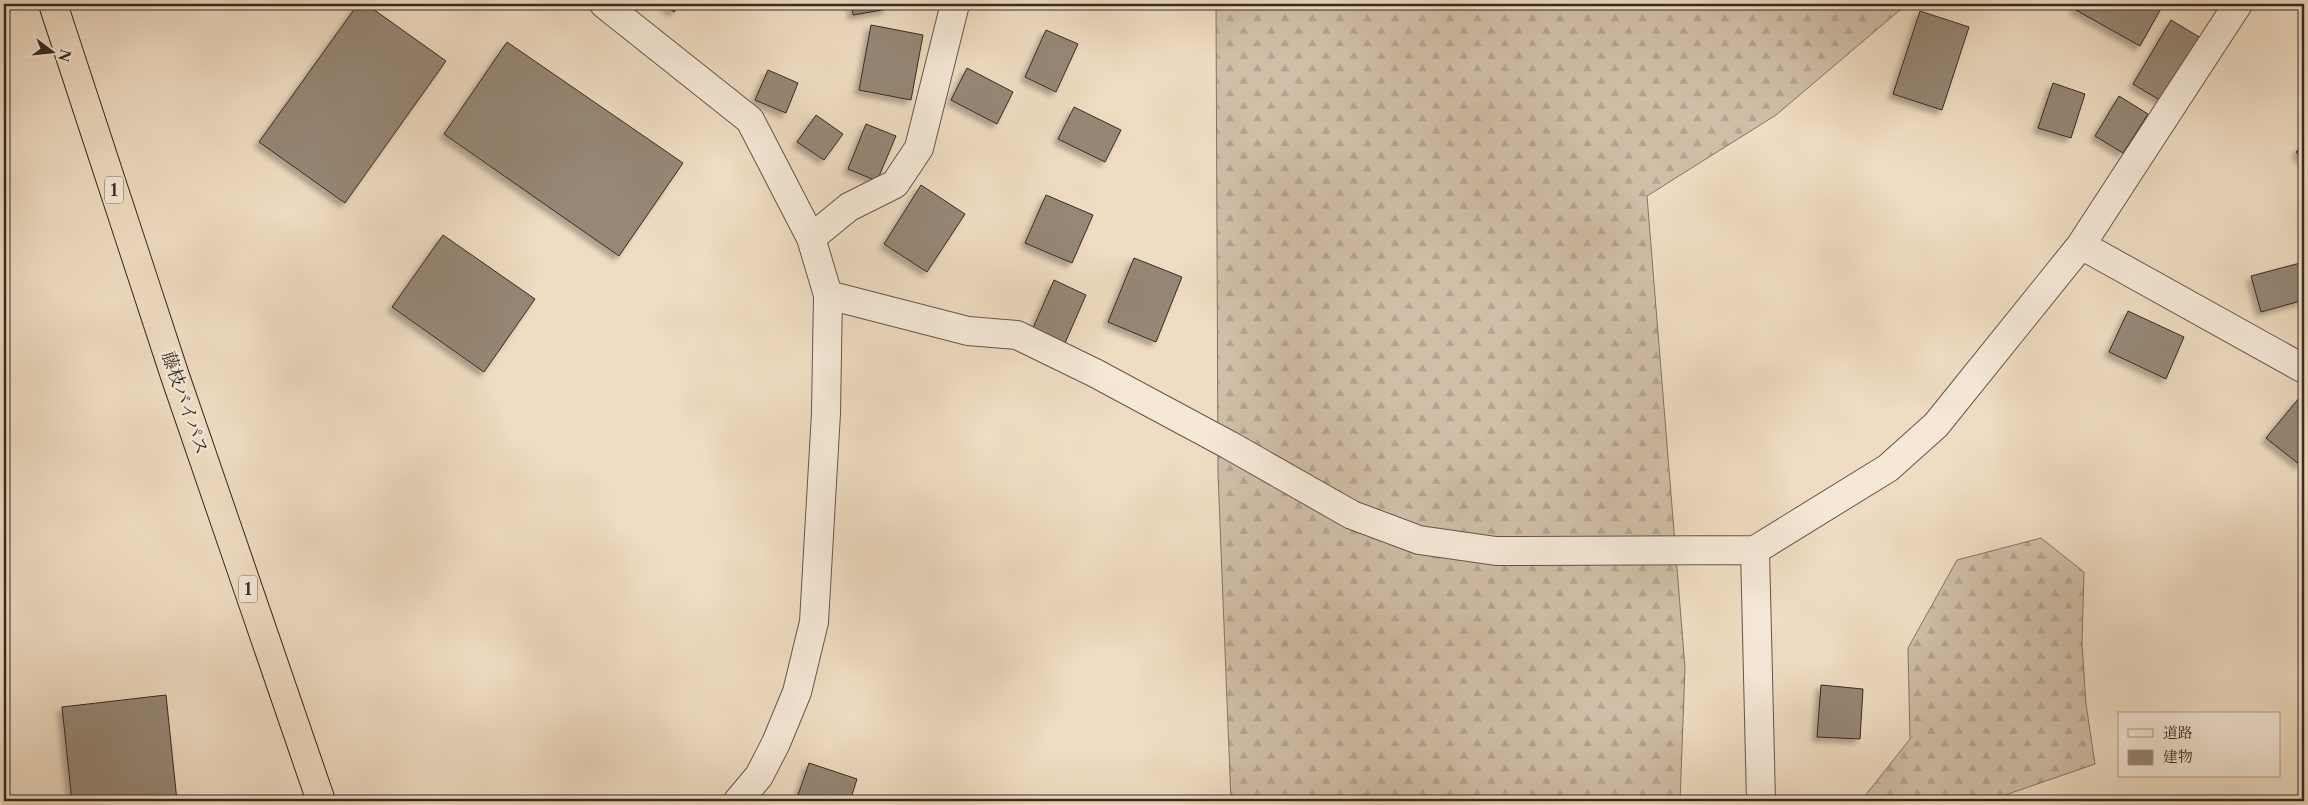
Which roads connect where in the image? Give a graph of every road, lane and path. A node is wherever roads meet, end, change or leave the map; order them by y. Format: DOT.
graph roads {
  1 [pos="53,4"];
  2 [pos="604,4"];
  3 [pos="955,4"];
  4 [pos="2238,4"];
  5 [pos="811,238"];
  6 [pos="2081,245"];
  7 [pos="828,295"];
  8 [pos="2304,369"];
  9 [pos="1755,550"];
  10 [pos="762,789"];
  11 [pos="321,801"];
  12 [pos="738,801"];
  13 [pos="1761,801"];
  1 -- 11 [label="highway, 藤枝バイパス / 1"];
  2 -- 5 [label="street"];
  3 -- 5 [label="street"];
  4 -- 6 [label="street"];
  5 -- 7 [label="street"];
  6 -- 8 [label="street"];
  6 -- 9 [label="street"];
  7 -- 9 [label="street"];
  7 -- 10 [label="street"];
  9 -- 13 [label="street"];
  10 -- 12 [label="street"];
}
